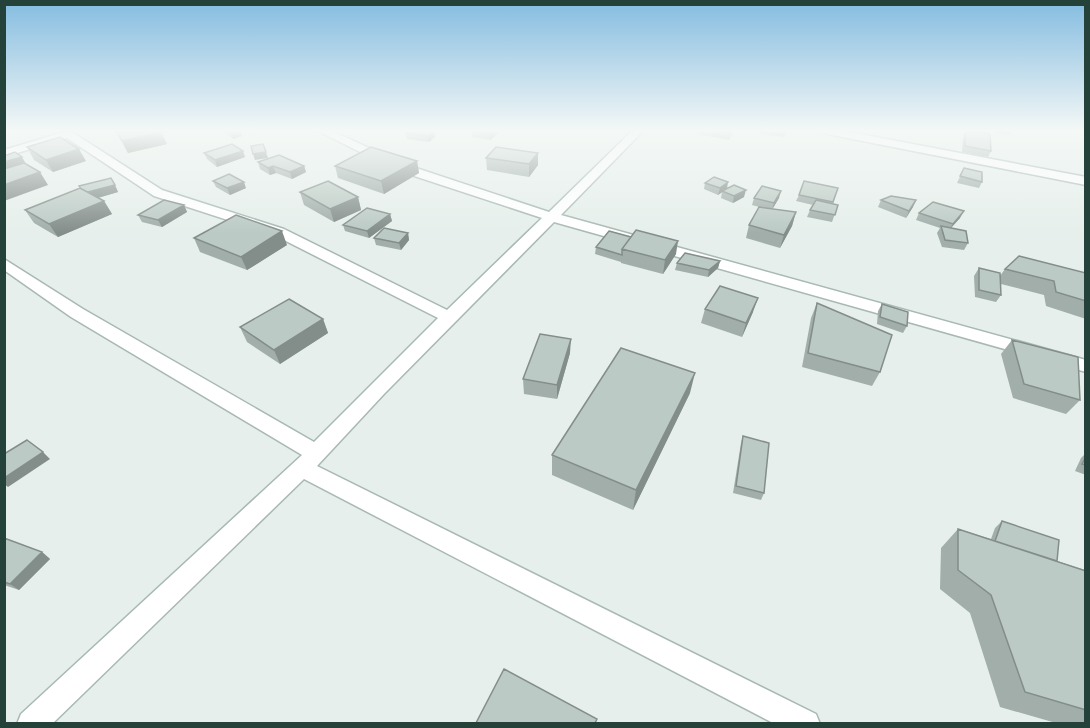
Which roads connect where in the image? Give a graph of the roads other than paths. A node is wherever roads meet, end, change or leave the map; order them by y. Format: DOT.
graph roads {
  1 [pos="115,165"];
  2 [pos="396,165"];
  3 [pos="604,165"];
  4 [pos="1003,165"];
  5 [pos="1086,181"];
  6 [pos="552,217"];
  7 [pos="4,264"];
  8 [pos="449,317"];
  9 [pos="1086,366"];
  10 [pos="309,460"];
  11 [pos="31,723"];
  12 [pos="806,723"];
  1 -- 8 [label="street"];
  2 -- 6 [label="street"];
  3 -- 6 [label="street"];
  4 -- 5 [label="street"];
  6 -- 8 [label="street"];
  6 -- 9 [label="street"];
  7 -- 10 [label="street"];
  8 -- 10 [label="street"];
  10 -- 11 [label="street"];
  10 -- 12 [label="street"];
}
